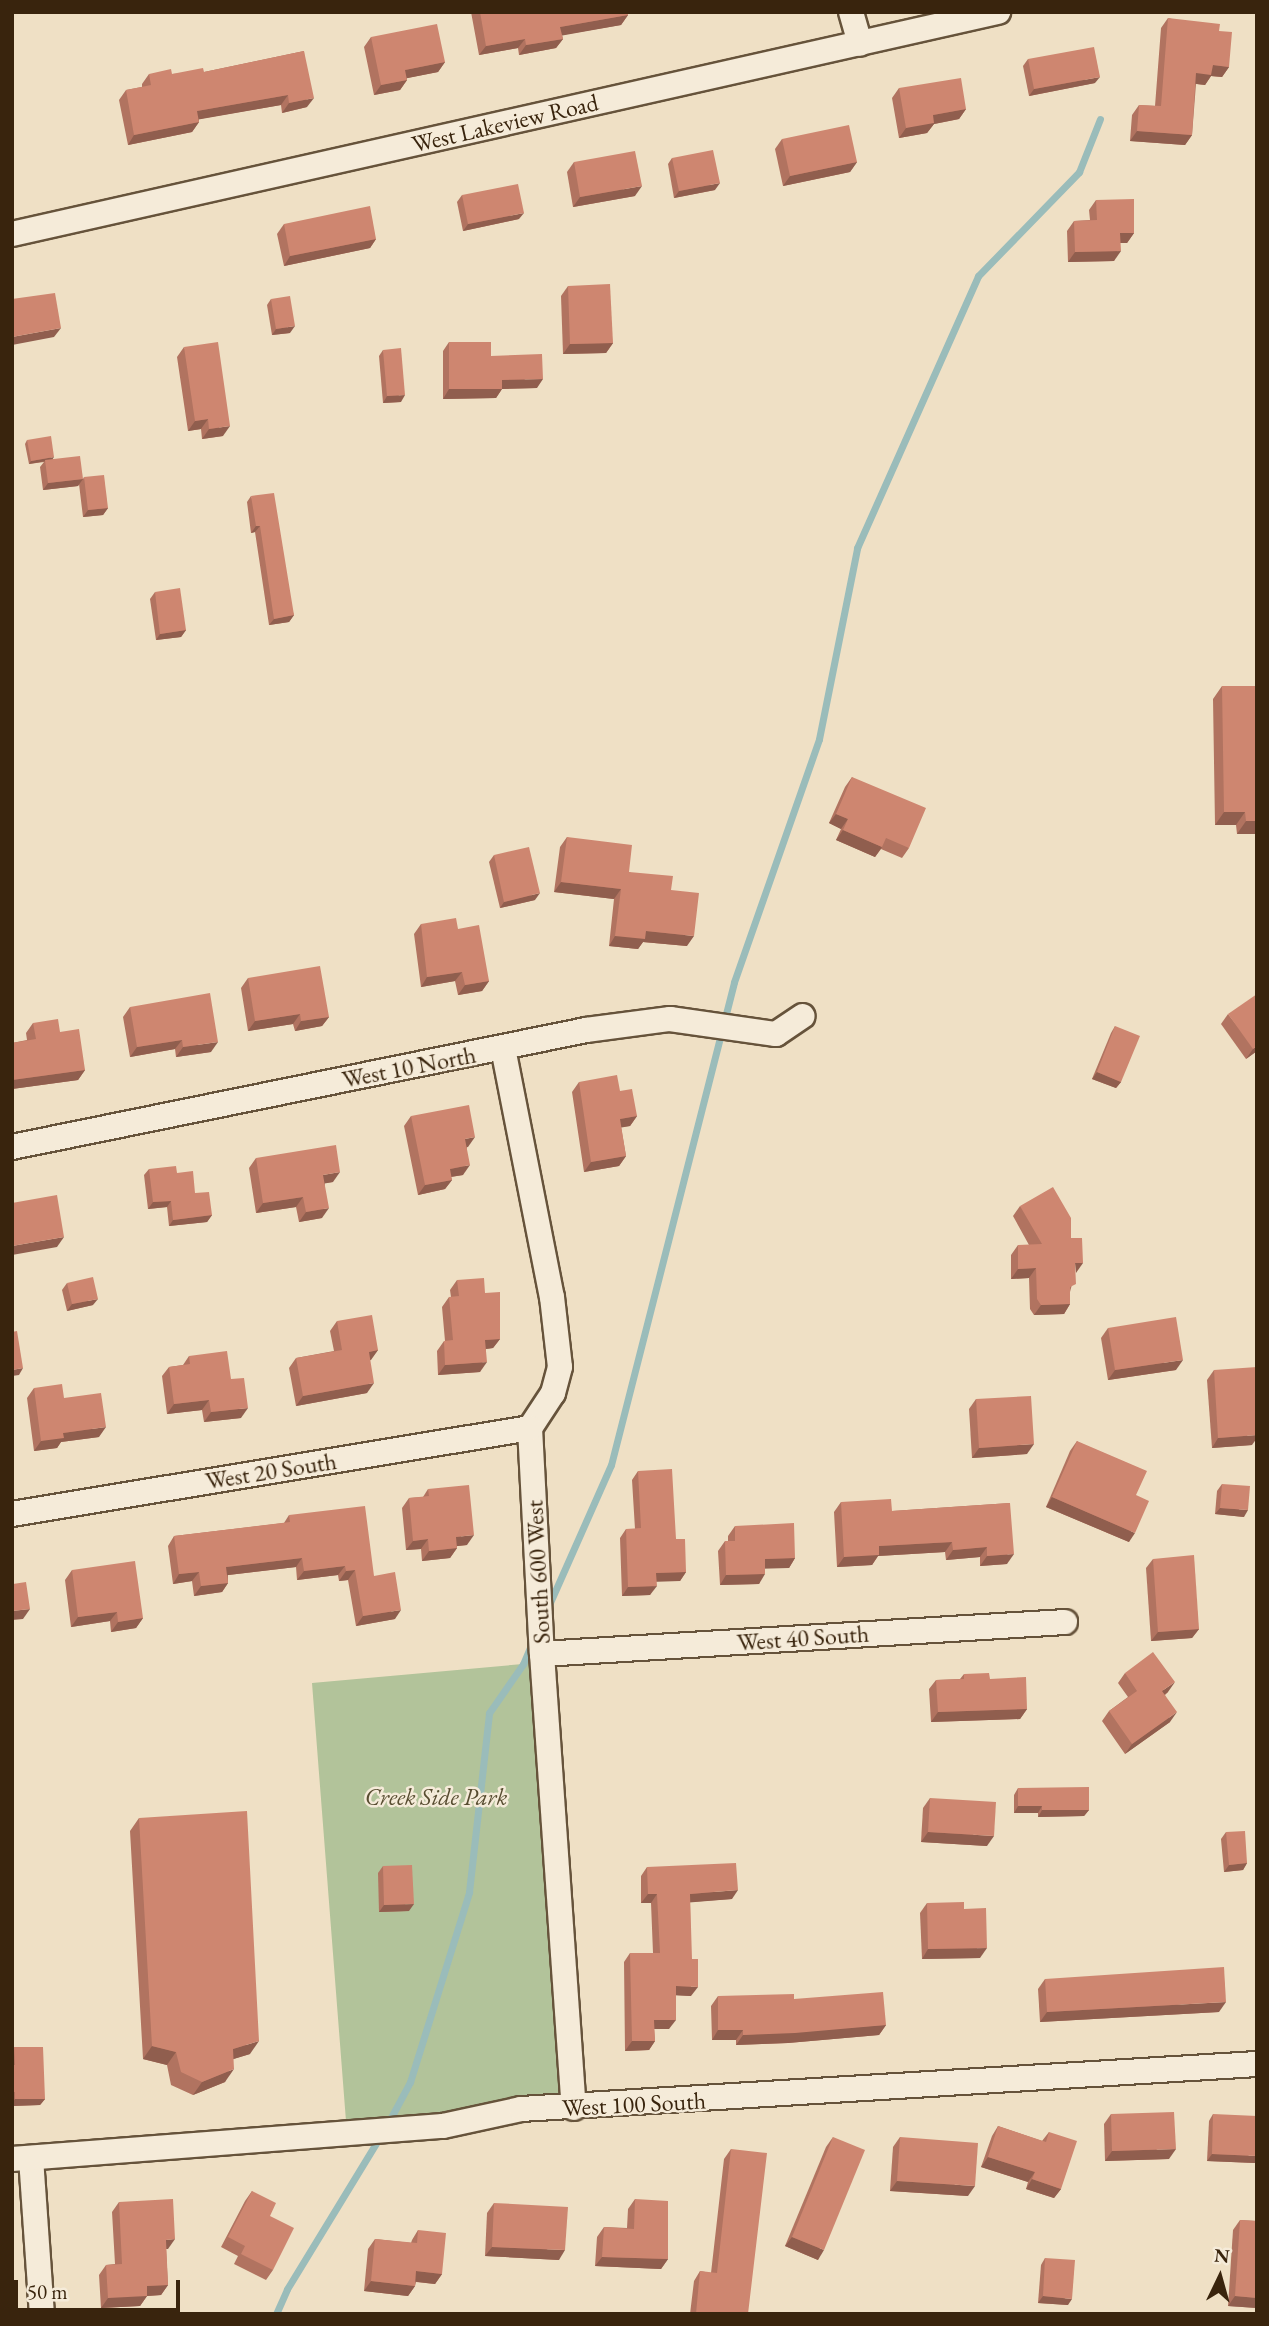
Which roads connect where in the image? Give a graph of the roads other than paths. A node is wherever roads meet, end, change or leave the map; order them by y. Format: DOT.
graph roads {
  1 [pos="851,12"];
  2 [pos="998,12"];
  3 [pos="860,44"];
  4 [pos="12,234"];
  5 [pos="803,1016"];
  6 [pos="503,1048"];
  7 [pos="12,1147"];
  8 [pos="530,1427"];
  9 [pos="12,1514"];
  10 [pos="1065,1622"];
  11 [pos="542,1654"];
  12 [pos="1257,2064"];
  13 [pos="574,2108"];
  14 [pos="22,2159"];
  15 [pos="42,2314"];
  1 -- 3 [label="street"];
  2 -- 3 [label="street, West Lakeview Road"];
  3 -- 4 [label="street, West Lakeview Road"];
  5 -- 6 [label="street, West 10 North"];
  6 -- 7 [label="street, West 10 North"];
  6 -- 8 [label="street"];
  8 -- 9 [label="street, West 20 South"];
  8 -- 11 [label="street, South 600 West"];
  10 -- 11 [label="street, West 40 South"];
  11 -- 13 [label="street, South 600 West"];
  12 -- 13 [label="street, West 100 South"];
  13 -- 14 [label="street, West 100 South"];
  14 -- 15 [label="street"];
}
